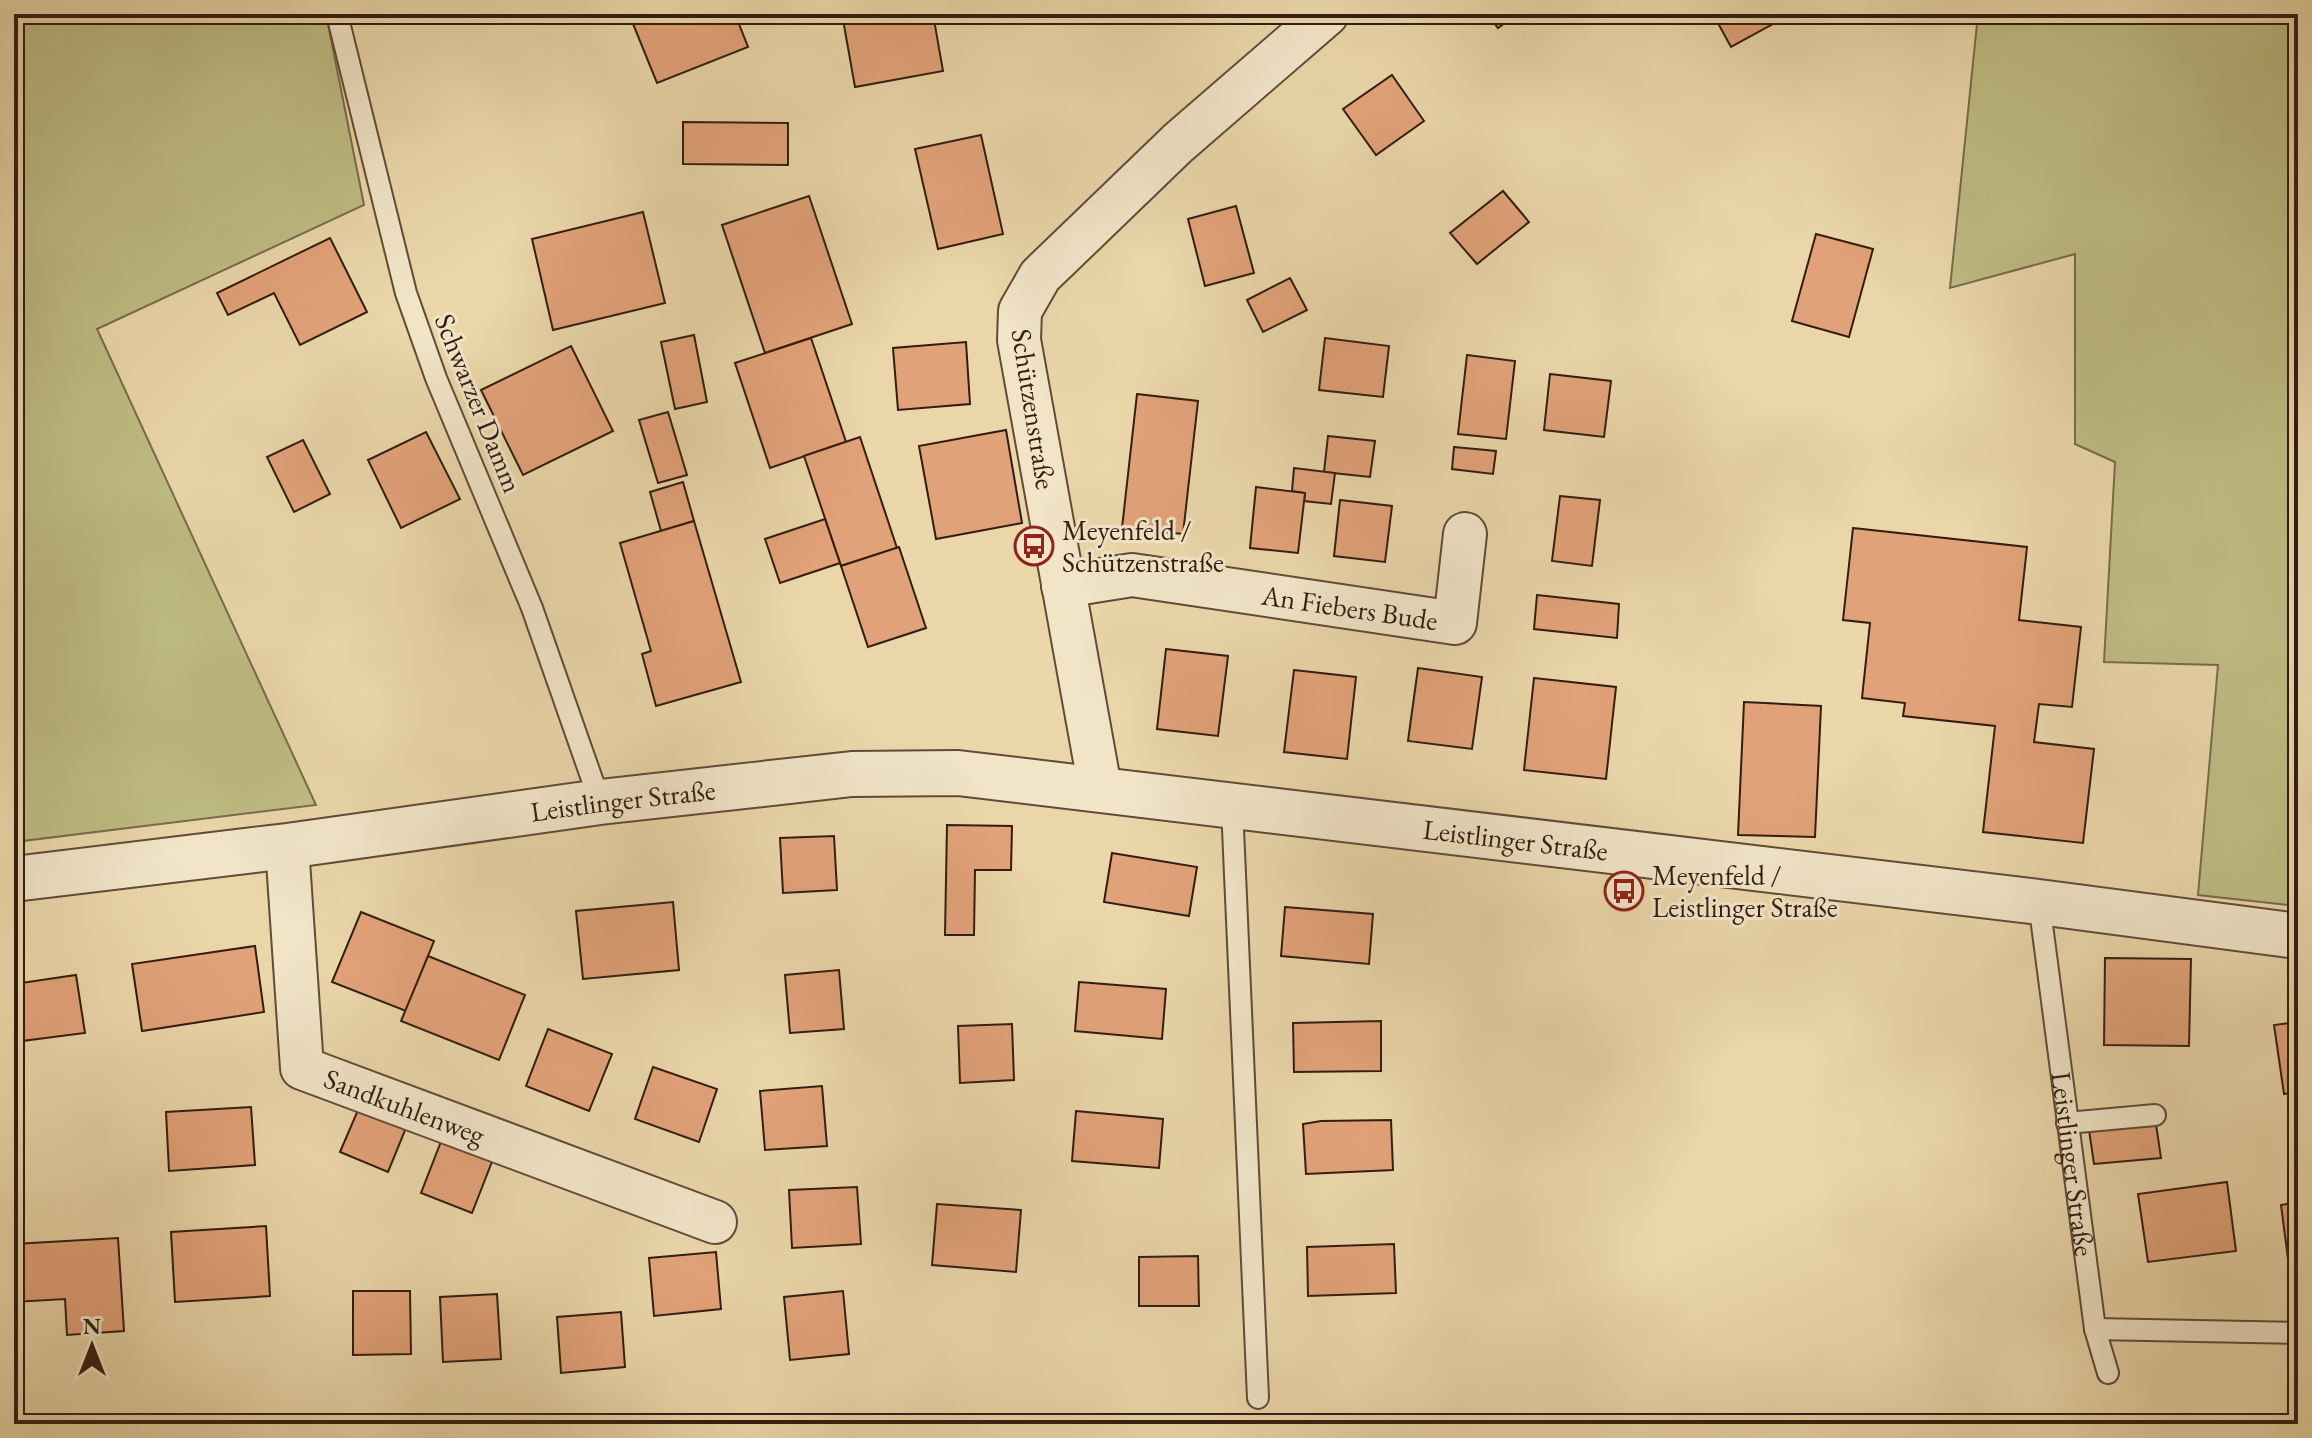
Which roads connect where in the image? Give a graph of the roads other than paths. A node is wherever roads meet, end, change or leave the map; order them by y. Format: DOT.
graph roads {
  1 [pos="337,14"];
  2 [pos="1327,14"];
  3 [pos="1465,534"];
  4 [pos="1063,586"];
  5 [pos="1100,788"];
  6 [pos="600,802"];
  7 [pos="1232,806"];
  8 [pos="287,846"];
  9 [pos="14,879"];
  10 [pos="2039,902"];
  11 [pos="2298,936"];
  12 [pos="2155,1115"];
  13 [pos="2067,1123"];
  14 [pos="715,1222"];
  15 [pos="2095,1329"];
  16 [pos="2298,1333"];
  17 [pos="2108,1373"];
  18 [pos="1258,1398"];
  1 -- 6 [label="lane, Schwarzer Damm"];
  2 -- 4 [label="street, Schützenstraße"];
  3 -- 4 [label="street, An Fiebers Bude"];
  4 -- 5 [label="street, Schützenstraße"];
  5 -- 6 [label="street, Leistlinger Straße"];
  5 -- 7 [label="street, Leistlinger Straße"];
  6 -- 8 [label="street, Leistlinger Straße"];
  7 -- 10 [label="street, Leistlinger Straße"];
  7 -- 18 [label="lane"];
  8 -- 9 [label="street, Leistlinger Straße"];
  8 -- 14 [label="street, Sandkuhlenweg"];
  10 -- 11 [label="street, Leistlinger Straße"];
  10 -- 13 [label="lane, Leistlinger Straße"];
  12 -- 13 [label="lane"];
  13 -- 15 [label="lane, Leistlinger Straße"];
  15 -- 16 [label="lane"];
  15 -- 17 [label="lane, Leistlinger Straße"];
}
